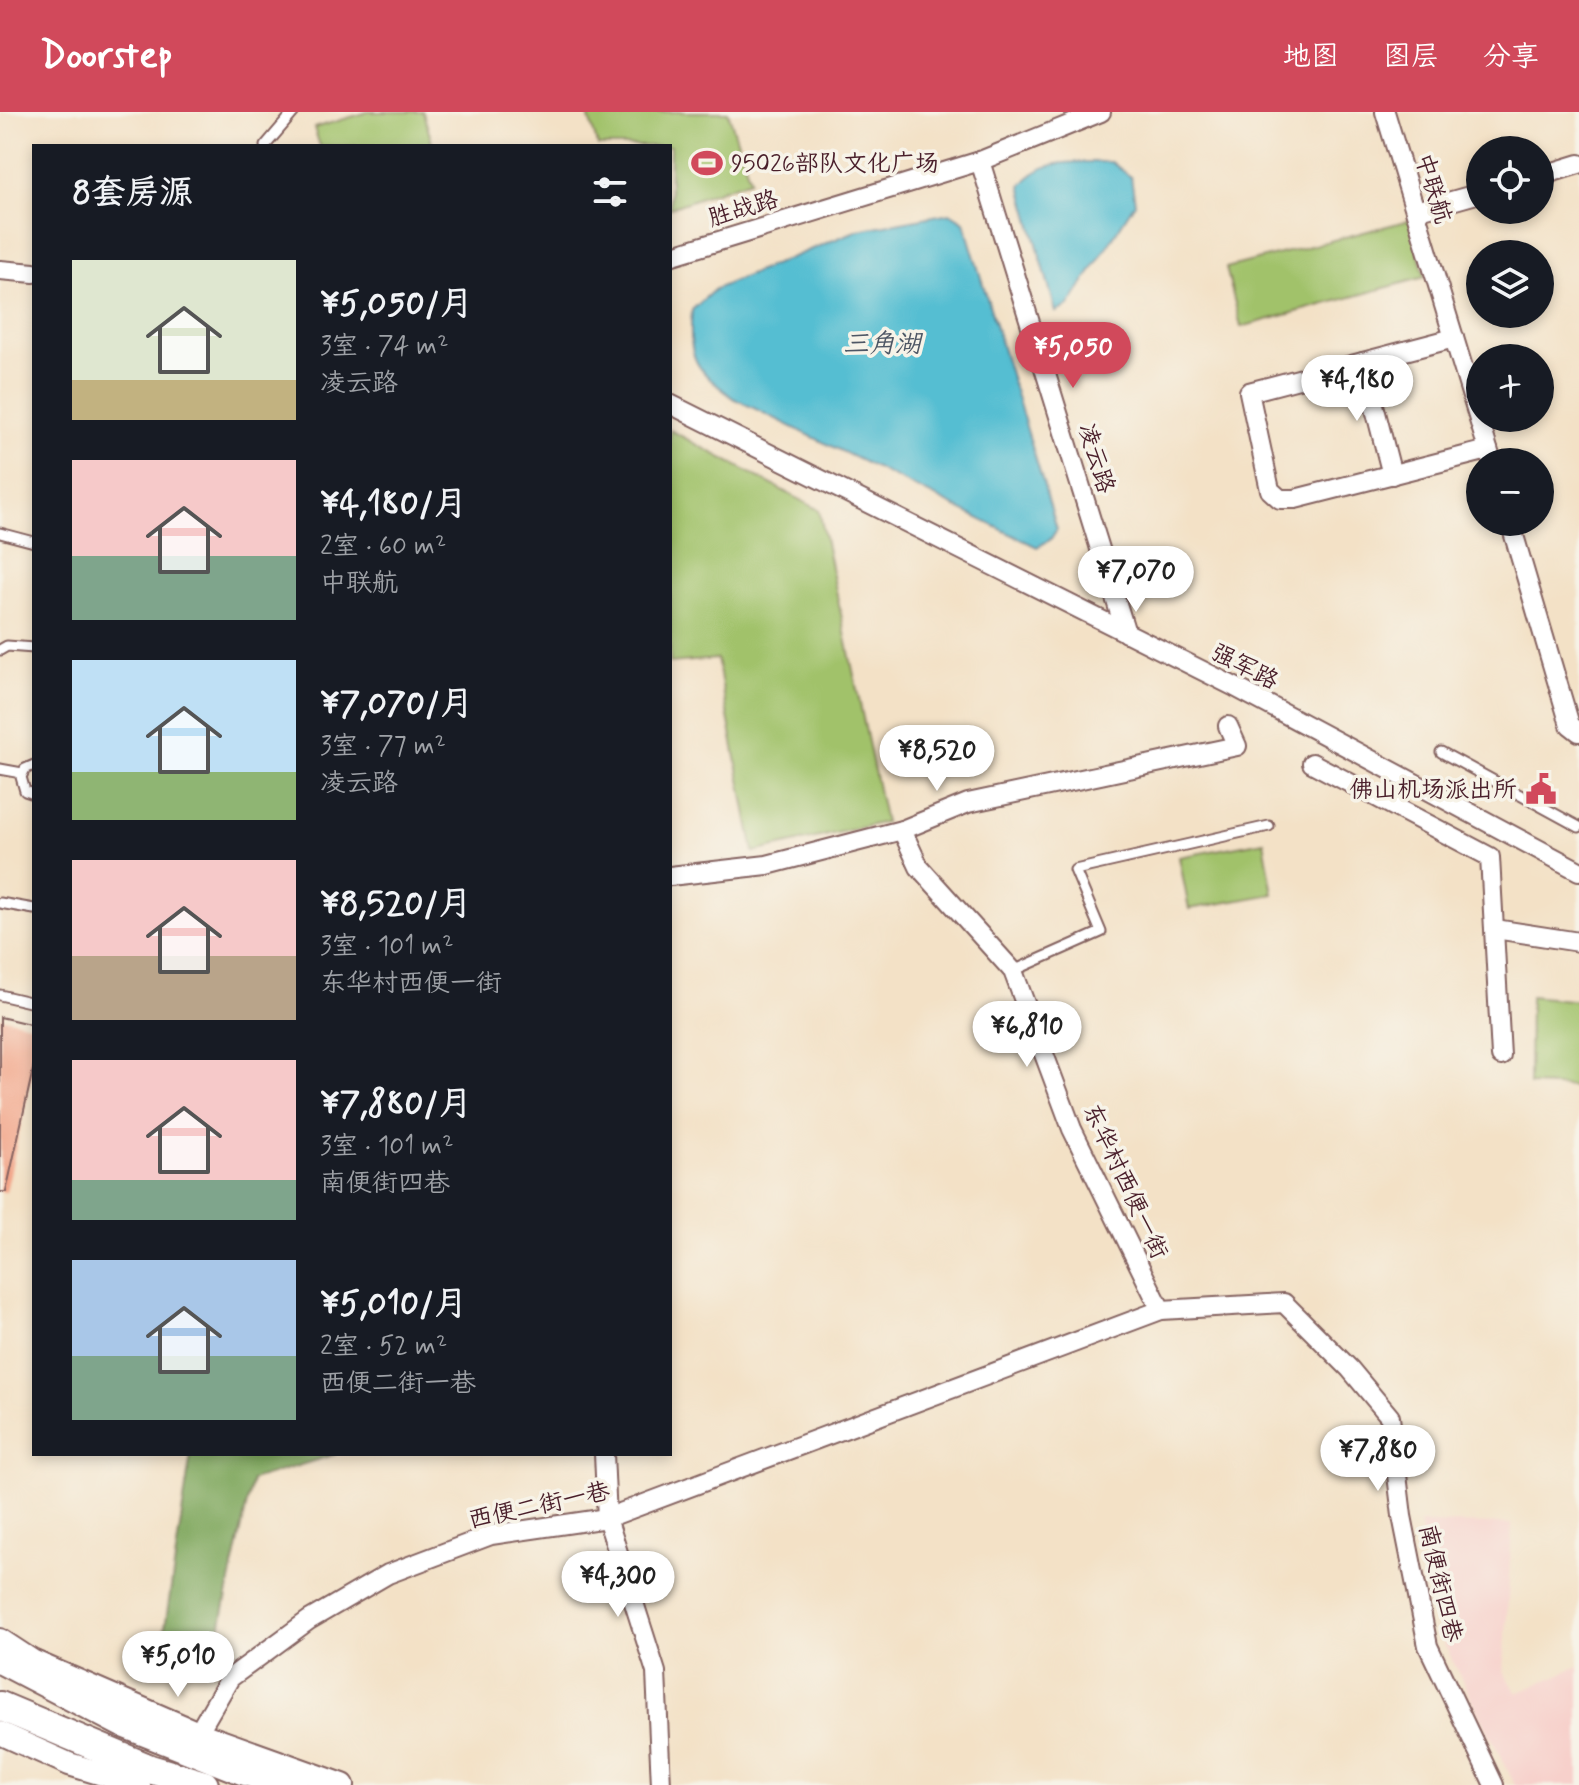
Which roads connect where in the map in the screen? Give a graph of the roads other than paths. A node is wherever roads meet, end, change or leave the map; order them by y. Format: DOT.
graph roads {
  1 [pos="294,112"];
  2 [pos="1101,112"];
  3 [pos="1385,112"];
  4 [pos="267,144"];
  5 [pos="980,161"];
  6 [pos="1579,164"];
  7 [pos="1554,172"];
  8 [pos="1466,197"];
  9 [pos="1416,211"];
  10 [pos="672,255"];
  11 [pos="0,270"];
  12 [pos="32,273"];
  13 [pos="1454,338"];
  14 [pos="1363,362"];
  15 [pos="672,405"];
  16 [pos="1488,448"];
  17 [pos="1466,461"];
  18 [pos="1392,475"];
  19 [pos="0,533"];
  20 [pos="1514,536"];
  21 [pos="32,541"];
  22 [pos="1126,633"];
  23 [pos="32,648"];
  24 [pos="0,650"];
  25 [pos="1228,726"];
  26 [pos="1579,732"];
  27 [pos="1441,752"];
  28 [pos="1312,763"];
  29 [pos="32,766"];
  30 [pos="0,769"];
  31 [pos="22,773"];
  32 [pos="32,793"];
  33 [pos="1269,826"];
  34 [pos="1579,827"];
  35 [pos="902,830"];
  36 [pos="1579,871"];
  37 [pos="672,876"];
  38 [pos="0,903"];
  39 [pos="32,909"];
  40 [pos="1495,929"];
  41 [pos="1579,942"];
  42 [pos="1013,971"];
  43 [pos="0,995"];
  44 [pos="32,1003"];
  45 [pos="1501,1056"];
  46 [pos="1161,1310"];
  47 [pos="604,1456"];
  48 [pos="607,1518"];
  49 [pos="0,1640"];
  50 [pos="0,1659"];
  51 [pos="0,1706"];
  52 [pos="0,1733"];
  53 [pos="198,1733"];
  54 [pos="139,1785"];
  55 [pos="204,1785"];
  56 [pos="293,1785"];
  57 [pos="343,1785"];
  58 [pos="661,1785"];
  59 [pos="1494,1785"];
  1 -- 4 [label="lane"];
  2 -- 5 [label="street, 胜战路"];
  3 -- 9 [label="street, 中联航"];
  5 -- 10 [label="street, 胜战路"];
  5 -- 22 [label="street, 凌云路"];
  6 -- 7 [label="street"];
  8 -- 9 [label="street"];
  9 -- 13 [label="street, 中联航"];
  11 -- 12 [label="street"];
  13 -- 14 [label="street"];
  13 -- 16 [label="street, 中联航"];
  14 -- 18 [label="street"];
  14 -- 18 [label="street"];
  15 -- 22 [label="street, 强军路"];
  17 -- 18 [label="street"];
  19 -- 21 [label="lane"];
  20 -- 26 [label="street"];
  22 -- 36 [label="street, 强军路"];
  23 -- 24 [label="lane"];
  25 -- 35 [label="street"];
  27 -- 34 [label="lane"];
  28 -- 40 [label="street"];
  29 -- 31 [label="lane"];
  30 -- 31 [label="lane"];
  31 -- 32 [label="lane"];
  33 -- 42 [label="lane"];
  35 -- 37 [label="street"];
  35 -- 42 [label="street, 东华村西便一街"];
  38 -- 39 [label="lane"];
  40 -- 41 [label="street"];
  40 -- 45 [label="street"];
  42 -- 46 [label="street, 东华村西便一街"];
  43 -- 44 [label="lane"];
  46 -- 48 [label="street, 西便二街一巷"];
  46 -- 59 [label="street, 南便街四巷"];
  47 -- 48 [label="street"];
  48 -- 53 [label="street, 西便二街一巷"];
  48 -- 58 [label="street"];
  49 -- 53 [label="street"];
  50 -- 56 [label="main road"];
  51 -- 55 [label="main road"];
  52 -- 54 [label="street"];
  53 -- 57 [label="street"];
}
